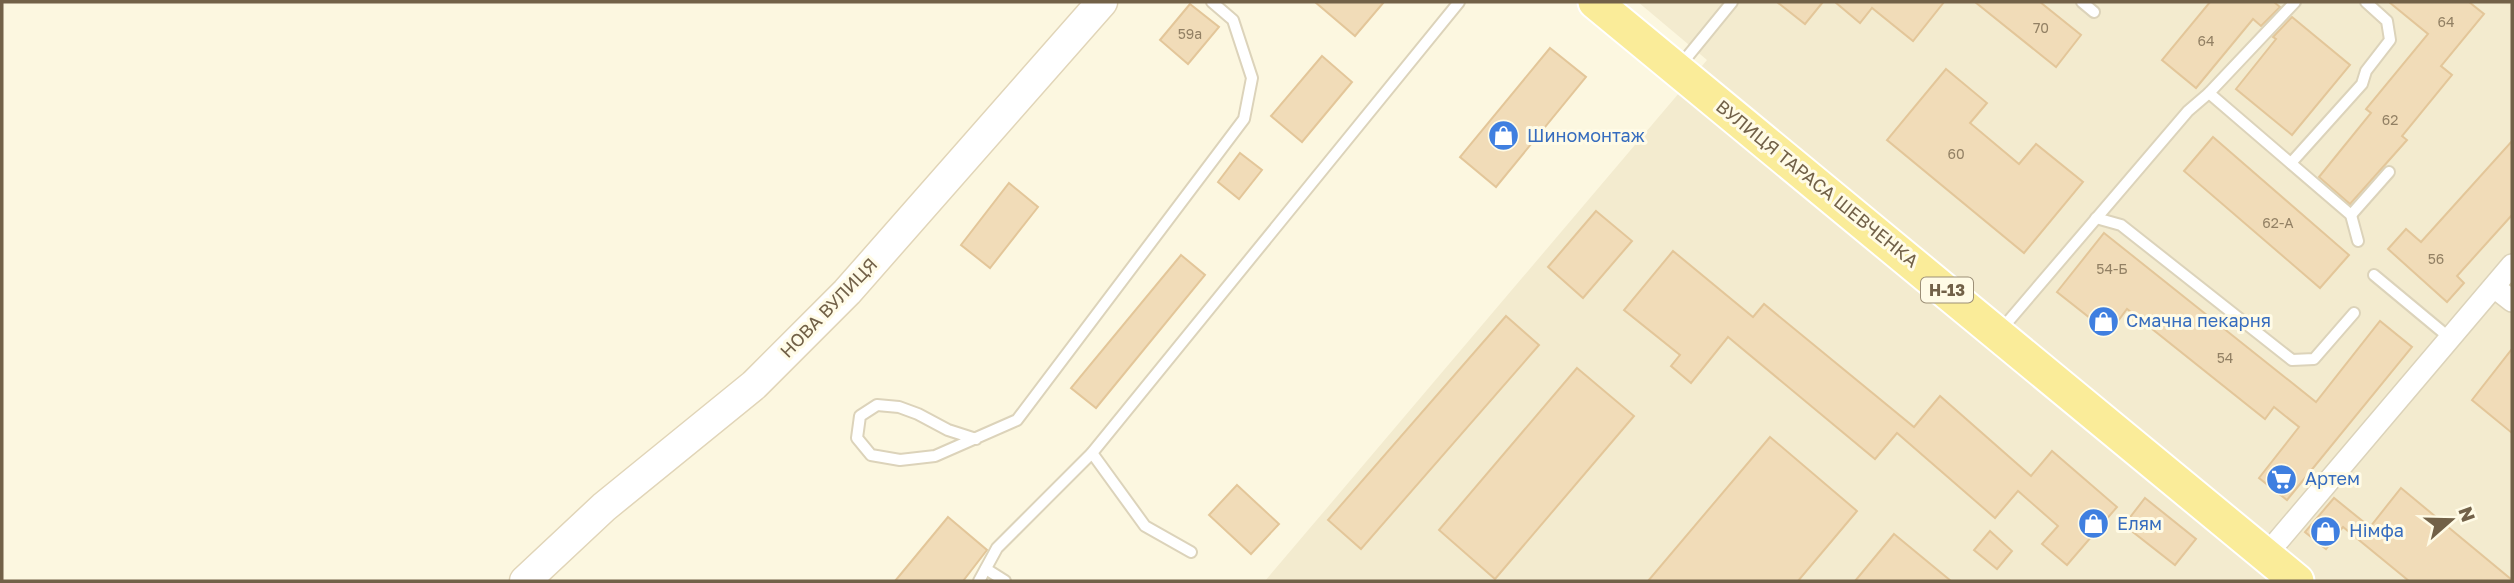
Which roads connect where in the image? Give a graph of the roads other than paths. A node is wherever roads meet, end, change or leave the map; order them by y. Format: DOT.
graph roads {
  1 [pos="1102,2"];
  2 [pos="1212,2"];
  3 [pos="1459,2"];
  4 [pos="1595,2"];
  5 [pos="1732,2"];
  6 [pos="2082,2"];
  7 [pos="2295,2"];
  8 [pos="2366,2"];
  9 [pos="2094,12"];
  10 [pos="1677,69"];
  11 [pos="2209,93"];
  12 [pos="2291,163"];
  13 [pos="2389,172"];
  14 [pos="2351,215"];
  15 [pos="2096,218"];
  16 [pos="2358,241"];
  17 [pos="2512,265"];
  18 [pos="2374,275"];
  19 [pos="2494,287"];
  20 [pos="2512,301"];
  21 [pos="2354,313"];
  22 [pos="1998,333"];
  23 [pos="2451,340"];
  24 [pos="976,439"];
  25 [pos="1091,453"];
  26 [pos="1191,552"];
  27 [pos="2266,555"];
  28 [pos="986,569"];
  29 [pos="524,581"];
  30 [pos="979,581"];
  31 [pos="1005,581"];
  32 [pos="2297,581"];
  1 -- 29 [label="street, НОВА ВУЛИЦЯ"];
  2 -- 24 [label="lane"];
  3 -- 25 [label="lane"];
  4 -- 10 [label="main road, ВУЛИЦЯ ТАРАСА ШЕВЧЕНКА / Н-13"];
  5 -- 10 [label="lane"];
  6 -- 9 [label="lane"];
  7 -- 11 [label="lane"];
  8 -- 12 [label="lane"];
  10 -- 22 [label="main road, ВУЛИЦЯ ТАРАСА ШЕВЧЕНКА / Н-13"];
  11 -- 12 [label="lane"];
  11 -- 15 [label="lane"];
  12 -- 14 [label="lane"];
  13 -- 14 [label="lane"];
  14 -- 16 [label="lane"];
  15 -- 21 [label="lane"];
  15 -- 22 [label="lane"];
  17 -- 19 [label="street"];
  18 -- 23 [label="lane"];
  19 -- 20 [label="street"];
  19 -- 23 [label="street"];
  22 -- 27 [label="main road, ВУЛИЦЯ ТАРАСА ШЕВЧЕНКА / Н-13"];
  23 -- 27 [label="street"];
  24 -- 24 [label="lane"];
  25 -- 26 [label="lane"];
  25 -- 28 [label="lane"];
  27 -- 32 [label="main road, ВУЛИЦЯ ТАРАСА ШЕВЧЕНКА / Н-13"];
  28 -- 30 [label="lane"];
  28 -- 31 [label="lane"];
}
